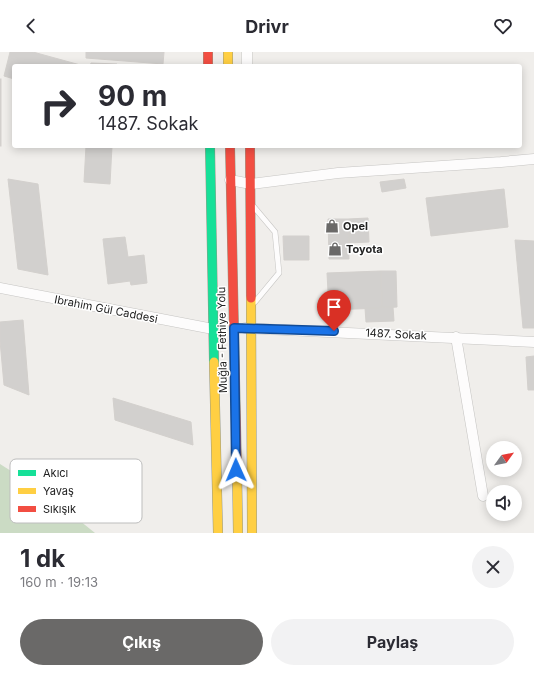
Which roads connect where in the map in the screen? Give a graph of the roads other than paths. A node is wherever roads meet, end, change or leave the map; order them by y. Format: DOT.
graph roads {
  1 [pos="208,52"];
  2 [pos="228,52"];
  3 [pos="247,52"];
  4 [pos="208,64"];
  5 [pos="228,64"];
  6 [pos="248,64"];
  7 [pos="210,148"];
  8 [pos="230,148"];
  9 [pos="250,148"];
  10 [pos="534,159"];
  11 [pos="230,180"];
  12 [pos="251,184"];
  13 [pos="239,190"];
  14 [pos="243,195"];
  15 [pos="251,204"];
  16 [pos="0,288"];
  17 [pos="252,306"];
  18 [pos="243,317"];
  19 [pos="236,325"];
  20 [pos="252,328"];
  21 [pos="213,329"];
  22 [pos="456,337"];
  23 [pos="534,342"];
  24 [pos="483,496"];
  25 [pos="218,533"];
  26 [pos="238,533"];
  27 [pos="252,533"];
  1 -- 4 [label="main road"];
  2 -- 5 [label="main road"];
  3 -- 6 [label="street"];
  7 -- 21 [label="main road, Muğla - Fethiye Yolu"];
  8 -- 11 [label="main road, Muğla - Fethiye Yolu"];
  9 -- 12 [label="main road"];
  10 -- 12 [label="street"];
  11 -- 12 [label="street"];
  11 -- 13 [label="lane"];
  11 -- 19 [label="main road, Muğla - Fethiye Yolu"];
  12 -- 15 [label="main road"];
  14 -- 15 [label="lane"];
  15 -- 17 [label="main road"];
  15 -- 17 [label="lane"];
  16 -- 21 [label="street, Ibrahim Gül Caddesi"];
  17 -- 18 [label="lane"];
  17 -- 20 [label="main road"];
  19 -- 20 [label="street, 1487. Sokak"];
  19 -- 26 [label="main road, Muğla - Fethiye Yolu"];
  20 -- 22 [label="street, 1487. Sokak"];
  20 -- 27 [label="main road"];
  21 -- 25 [label="main road, Muğla - Fethiye Yolu"];
  22 -- 23 [label="street, 1487. Sokak"];
  22 -- 24 [label="street"];
}
